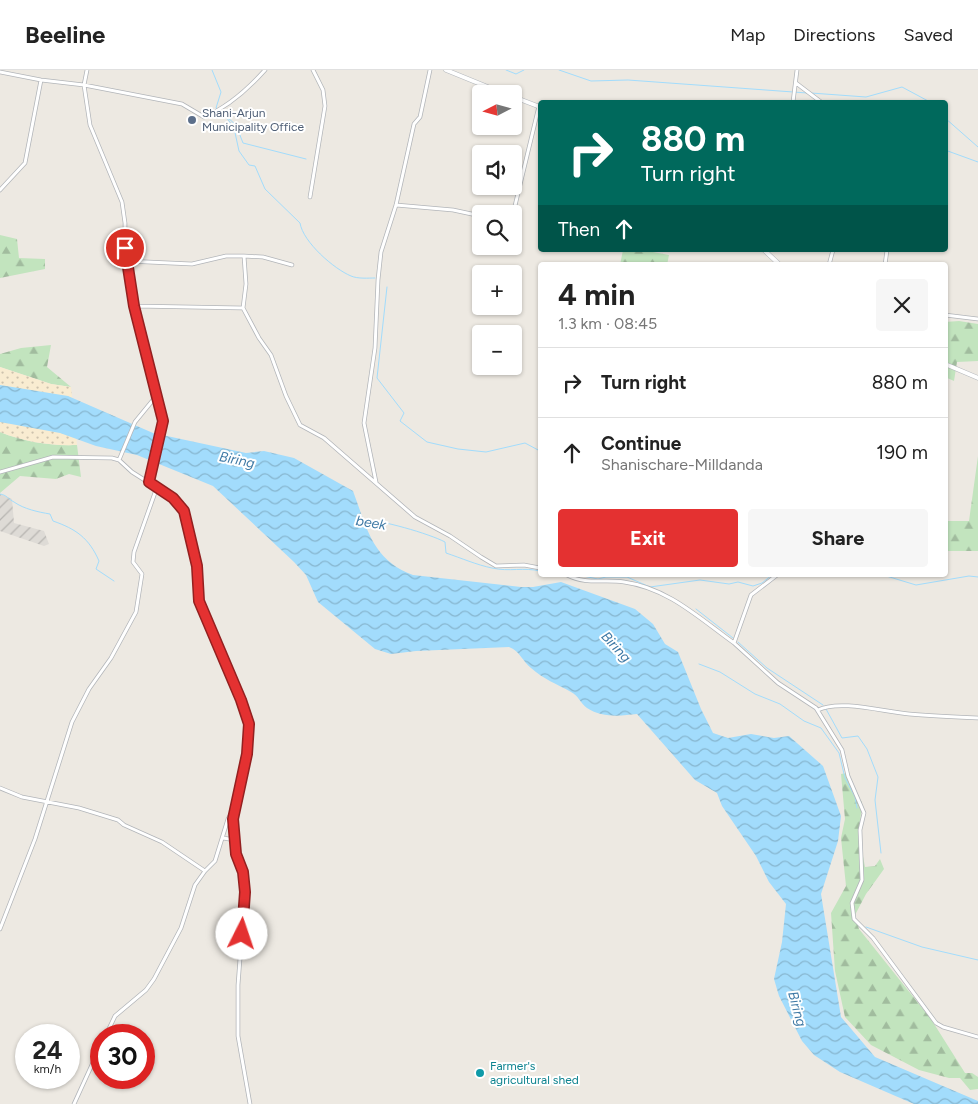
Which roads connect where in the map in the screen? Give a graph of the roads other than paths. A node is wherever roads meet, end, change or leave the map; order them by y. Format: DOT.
graph roads {
  1 [pos="87,70"];
  2 [pos="265,70"];
  3 [pos="313,70"];
  4 [pos="430,70"];
  5 [pos="446,70"];
  6 [pos="797,70"];
  7 [pos="0,72"];
  8 [pos="41,80"];
  9 [pos="796,83"];
  10 [pos="84,85"];
  11 [pos="483,85"];
  12 [pos="522,100"];
  13 [pos="794,100"];
  14 [pos="818,100"];
  15 [pos="538,106"];
  16 [pos="538,115"];
  17 [pos="0,190"];
  18 [pos="310,197"];
  19 [pos="396,205"];
  20 [pos="515,205"];
  21 [pos="472,214"];
  22 [pos="766,252"];
  23 [pos="244,256"];
  24 [pos="126,261"];
  25 [pos="777,262"];
  26 [pos="292,265"];
  27 [pos="134,306"];
  28 [pos="243,308"];
  29 [pos="948,315"];
  30 [pos="978,320"];
  31 [pos="948,365"];
  32 [pos="978,378"];
  33 [pos="153,384"];
  34 [pos="119,460"];
  35 [pos="0,472"];
  36 [pos="149,482"];
  37 [pos="376,483"];
  38 [pos="157,488"];
  39 [pos="538,568"];
  40 [pos="572,577"];
  41 [pos="774,577"];
  42 [pos="734,643"];
  43 [pos="818,710"];
  44 [pos="978,718"];
  45 [pos="0,788"];
  46 [pos="46,801"];
  47 [pos="234,809"];
  48 [pos="222,838"];
  49 [pos="235,840"];
  50 [pos="205,871"];
  51 [pos="0,929"];
  52 [pos="111,1024"];
  53 [pos="978,1037"];
  54 [pos="90,1069"];
  55 [pos="74,1104"];
  56 [pos="250,1104"];
  1 -- 10 [label="street"];
  2 -- 10 [label="street"];
  3 -- 18 [label="street"];
  4 -- 19 [label="street"];
  5 -- 11 [label="street"];
  6 -- 9 [label="street"];
  7 -- 8 [label="street"];
  8 -- 10 [label="street"];
  8 -- 17 [label="street"];
  9 -- 13 [label="street"];
  9 -- 14 [label="street"];
  10 -- 24 [label="street"];
  12 -- 15 [label="street"];
  16 -- 20 [label="street"];
  19 -- 21 [label="street"];
  19 -- 37 [label="street"];
  22 -- 25 [label="street"];
  23 -- 24 [label="street"];
  23 -- 26 [label="street"];
  23 -- 28 [label="street"];
  24 -- 27 [label="street"];
  27 -- 28 [label="street"];
  27 -- 33 [label="street"];
  28 -- 37 [label="street"];
  29 -- 30 [label="street"];
  31 -- 32 [label="street"];
  33 -- 34 [label="street"];
  33 -- 36 [label="street"];
  34 -- 35 [label="street"];
  34 -- 36 [label="street"];
  36 -- 38 [label="street"];
  37 -- 39 [label="street"];
  38 -- 46 [label="street"];
  38 -- 47 [label="street"];
  40 -- 42 [label="street"];
  41 -- 42 [label="street"];
  42 -- 43 [label="street"];
  43 -- 44 [label="street"];
  43 -- 53 [label="street"];
  45 -- 46 [label="street"];
  46 -- 50 [label="street"];
  46 -- 51 [label="street"];
  47 -- 48 [label="street"];
  47 -- 49 [label="street"];
  48 -- 49 [label="street"];
  48 -- 50 [label="street"];
  49 -- 56 [label="street"];
  50 -- 52 [label="street"];
  54 -- 55 [label="street"];
}
